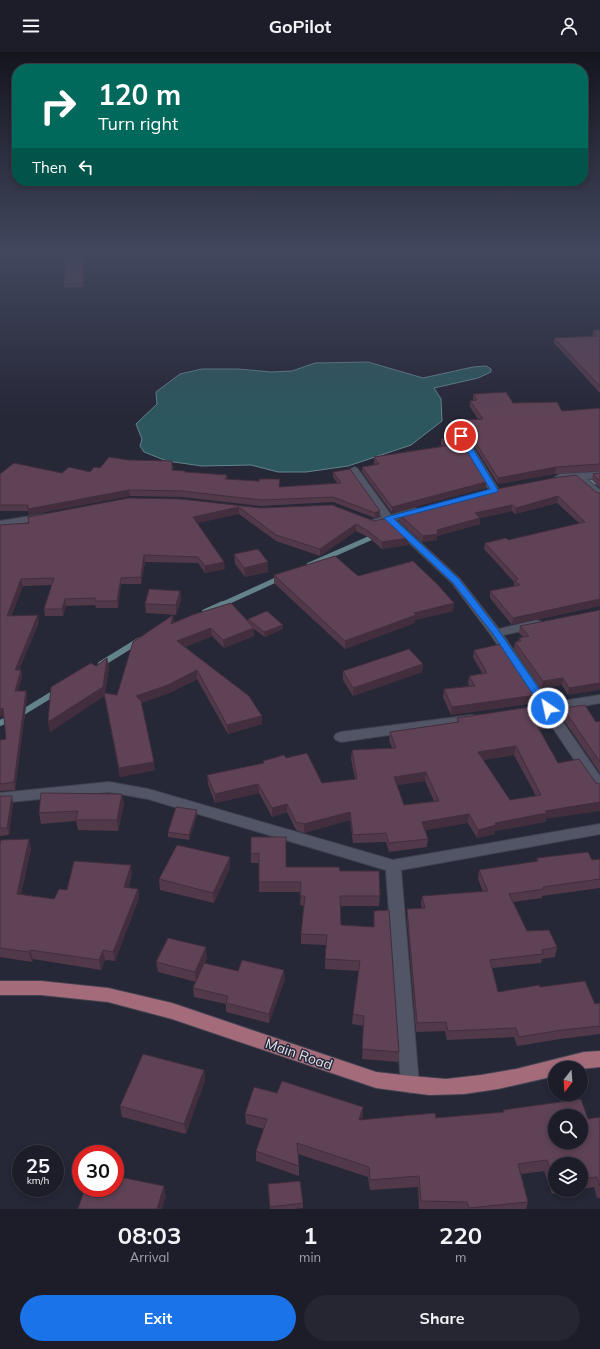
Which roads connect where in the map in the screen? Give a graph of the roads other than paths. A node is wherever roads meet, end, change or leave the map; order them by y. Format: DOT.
graph roads {
  1 [pos="461,436"];
  2 [pos="354,470"];
  3 [pos="600,475"];
  4 [pos="548,480"];
  5 [pos="583,481"];
  6 [pos="494,490"];
  7 [pos="600,495"];
  8 [pos="426,508"];
  9 [pos="53,516"];
  10 [pos="360,518"];
  11 [pos="0,524"];
  12 [pos="395,524"];
  13 [pos="548,622"];
  14 [pos="496,633"];
  15 [pos="600,700"];
  16 [pos="548,708"];
  17 [pos="532,710"];
  18 [pos="486,717"];
  19 [pos="341,737"];
  20 [pos="600,787"];
  21 [pos="0,798"];
  22 [pos="600,829"];
  23 [pos="393,866"];
  24 [pos="0,988"];
  25 [pos="600,1059"];
  26 [pos="410,1085"];
  1 -- 6 [label="street"];
  2 -- 12 [label="street"];
  3 -- 5 [label="street"];
  4 -- 5 [label="street"];
  5 -- 7 [label="street"];
  8 -- 12 [label="street"];
  9 -- 11 [label="street"];
  10 -- 12 [label="street"];
  12 -- 14 [label="street"];
  13 -- 14 [label="street"];
  14 -- 16 [label="street"];
  15 -- 16 [label="street"];
  16 -- 17 [label="street"];
  16 -- 20 [label="street"];
  18 -- 19 [label="street"];
  21 -- 23 [label="street"];
  22 -- 23 [label="street"];
  23 -- 26 [label="street"];
  24 -- 26 [label="main road, Main Road"];
  25 -- 26 [label="main road, Main Road"];
}
